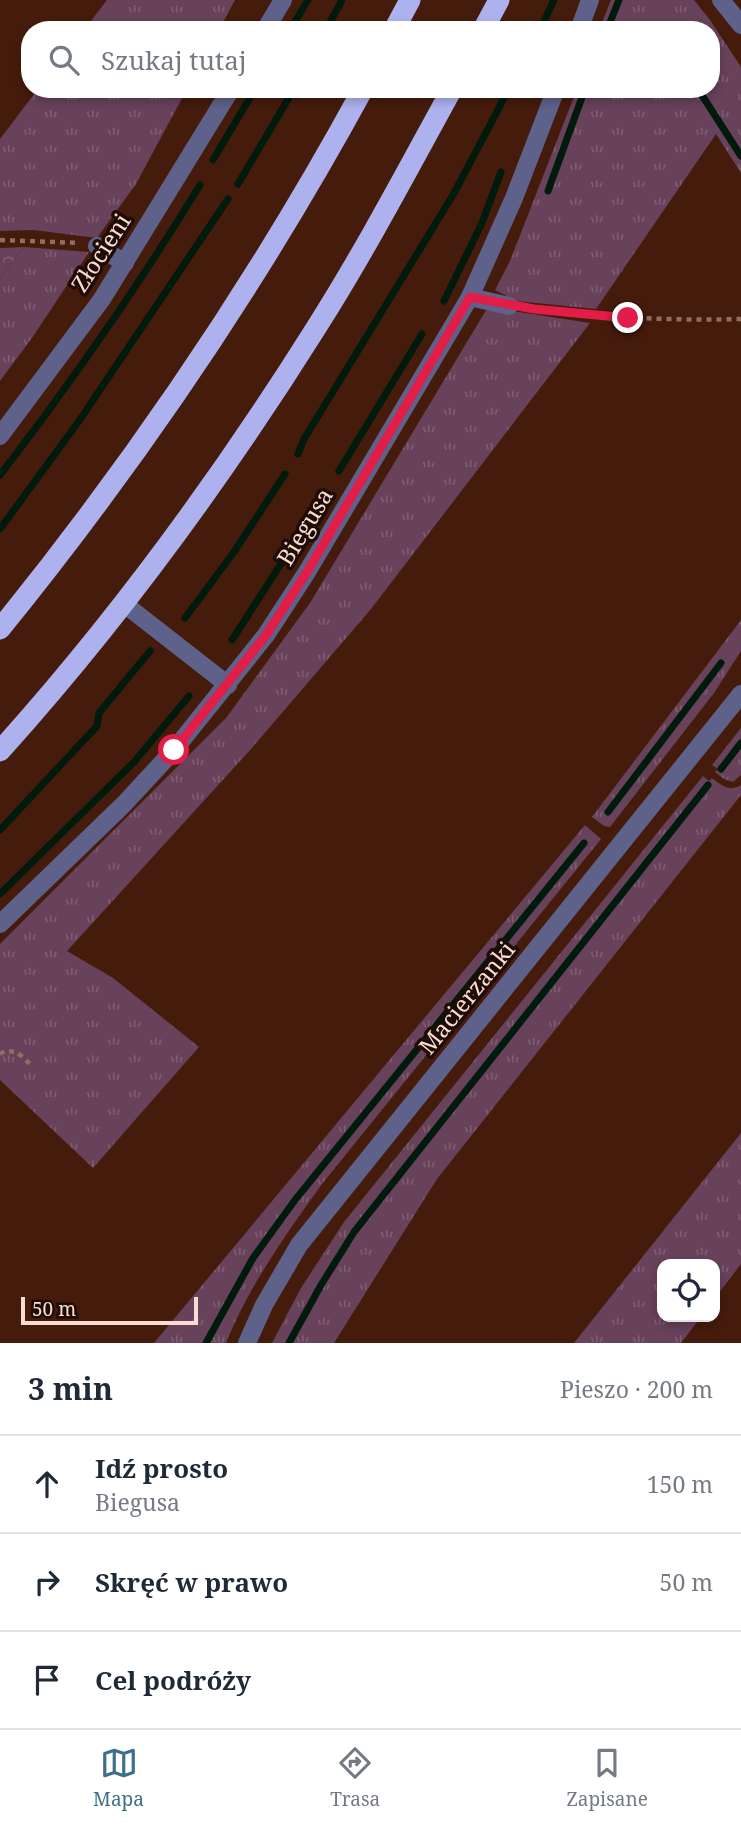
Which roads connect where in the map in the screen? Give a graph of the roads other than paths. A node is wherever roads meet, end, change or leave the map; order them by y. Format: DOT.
graph roads {
  1 [pos="283,0"];
  2 [pos="410,0"];
  3 [pos="499,0"];
  4 [pos="590,0"];
  5 [pos="721,0"];
  6 [pos="270,21"];
  7 [pos="399,21"];
  8 [pos="488,21"];
  9 [pos="582,21"];
  10 [pos="741,24"];
  11 [pos="226,98"];
  12 [pos="358,98"];
  13 [pos="447,98"];
  14 [pos="552,98"];
  15 [pos="97,246"];
  16 [pos="125,264"];
  17 [pos="470,297"];
  18 [pos="509,306"];
  19 [pos="0,436"];
  20 [pos="123,603"];
  21 [pos="0,629"];
  22 [pos="228,685"];
  23 [pos="741,694"];
  24 [pos="0,751"];
  25 [pos="0,925"];
  26 [pos="247,1343"];
  1 -- 6 [label="street"];
  2 -- 7 [label="highway"];
  3 -- 8 [label="highway"];
  4 -- 9 [label="street"];
  5 -- 10 [label="street"];
  11 -- 16 [label="street, Złocieni"];
  12 -- 21 [label="highway"];
  13 -- 20 [label="highway"];
  14 -- 17 [label="street, Biegusa"];
  15 -- 16 [label="street"];
  16 -- 19 [label="street, Złocieni"];
  17 -- 18 [label="street"];
  17 -- 22 [label="street, Biegusa"];
  20 -- 22 [label="street"];
  20 -- 24 [label="highway"];
  22 -- 25 [label="street, Biegusa"];
  23 -- 26 [label="street, Macierzanki"];
}
